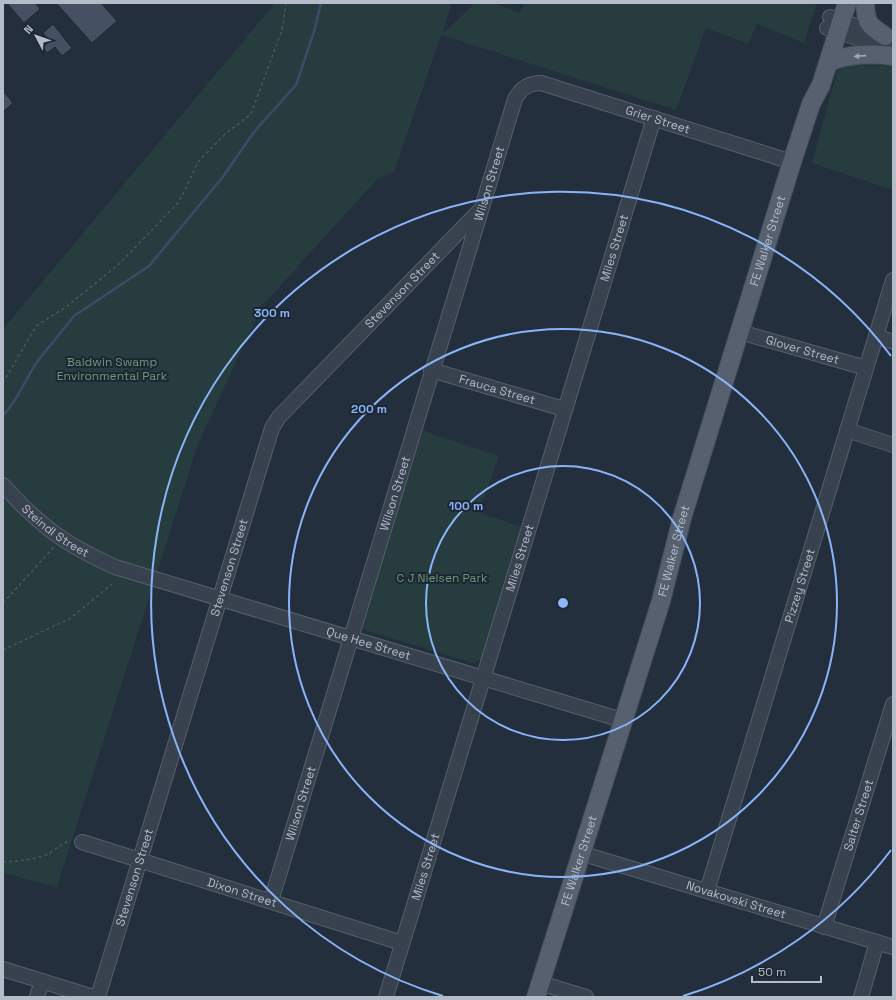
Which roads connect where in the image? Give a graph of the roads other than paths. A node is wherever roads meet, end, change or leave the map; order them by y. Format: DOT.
graph roads {
  1 [pos="847,3"];
  2 [pos="865,3"];
  3 [pos="834,20"];
  4 [pos="890,41"];
  5 [pos="893,56"];
  6 [pos="829,62"];
  7 [pos="523,88"];
  8 [pos="811,104"];
  9 [pos="654,118"];
  10 [pos="792,162"];
  11 [pos="481,209"];
  12 [pos="893,280"];
  13 [pos="740,332"];
  14 [pos="876,336"];
  15 [pos="893,342"];
  16 [pos="866,368"];
  17 [pos="432,370"];
  18 [pos="564,409"];
  19 [pos="847,430"];
  20 [pos="893,445"];
  21 [pos="3,485"];
  22 [pos="115,567"];
  23 [pos="220,597"];
  24 [pos="351,637"];
  25 [pos="482,677"];
  26 [pos="893,704"];
  27 [pos="622,720"];
  28 [pos="82,842"];
  29 [pos="580,853"];
  30 [pos="140,861"];
  31 [pos="706,891"];
  32 [pos="271,901"];
  33 [pos="824,927"];
  34 [pos="877,942"];
  35 [pos="402,943"];
  36 [pos="893,947"];
  37 [pos="3,969"];
  38 [pos="42,981"];
  39 [pos="538,990"];
  40 [pos="37,997"];
  41 [pos="94,997"];
  42 [pos="98,997"];
  43 [pos="386,997"];
  44 [pos="586,997"];
  45 [pos="861,997"];
  1 -- 3 [label="main road, FE Walker Street"];
  2 -- 4 [label="main road"];
  3 -- 4 [label="street"];
  3 -- 6 [label="main road, FE Walker Street"];
  3 -- 8 [label="main road, FE Walker Street"];
  5 -- 6 [label="main road, one-way"];
  6 -- 8 [label="main road, FE Walker Street"];
  7 -- 9 [label="street, Grier Street"];
  7 -- 11 [label="street, Wilson Street"];
  8 -- 10 [label="main road, FE Walker Street"];
  9 -- 10 [label="street, Grier Street"];
  9 -- 18 [label="street, Miles Street"];
  10 -- 13 [label="main road, FE Walker Street"];
  11 -- 17 [label="street, Wilson Street"];
  11 -- 23 [label="street, Stevenson Street"];
  12 -- 14 [label="street, Pizzey Street"];
  13 -- 16 [label="street, Glover Street"];
  13 -- 27 [label="main road, FE Walker Street"];
  14 -- 15 [label="street"];
  14 -- 16 [label="street, Pizzey Street"];
  16 -- 19 [label="street, Pizzey Street"];
  17 -- 18 [label="street, Frauca Street"];
  17 -- 24 [label="street, Wilson Street"];
  18 -- 25 [label="street, Miles Street"];
  19 -- 20 [label="street"];
  19 -- 31 [label="street, Pizzey Street"];
  21 -- 22 [label="street, Steindl Street"];
  22 -- 23 [label="street, Que Hee Street"];
  23 -- 24 [label="street, Que Hee Street"];
  23 -- 30 [label="street, Stevenson Street"];
  24 -- 25 [label="street, Que Hee Street"];
  24 -- 32 [label="street, Wilson Street"];
  25 -- 27 [label="street, Que Hee Street"];
  25 -- 35 [label="street, Miles Street"];
  26 -- 33 [label="street, Salter Street"];
  27 -- 29 [label="main road, FE Walker Street"];
  28 -- 30 [label="street, Dixon Street"];
  29 -- 31 [label="street, Novakovski Street"];
  29 -- 39 [label="main road, FE Walker Street"];
  30 -- 32 [label="street, Dixon Street"];
  30 -- 42 [label="street, Stevenson Street"];
  31 -- 33 [label="street, Novakovski Street"];
  32 -- 35 [label="street, Dixon Street"];
  33 -- 34 [label="street, Novakovski Street"];
  34 -- 36 [label="street, Novakovski Street"];
  34 -- 45 [label="street"];
  35 -- 43 [label="street, Miles Street"];
  37 -- 38 [label="street"];
  38 -- 40 [label="street"];
  38 -- 41 [label="street"];
  39 -- 44 [label="street"];
}
